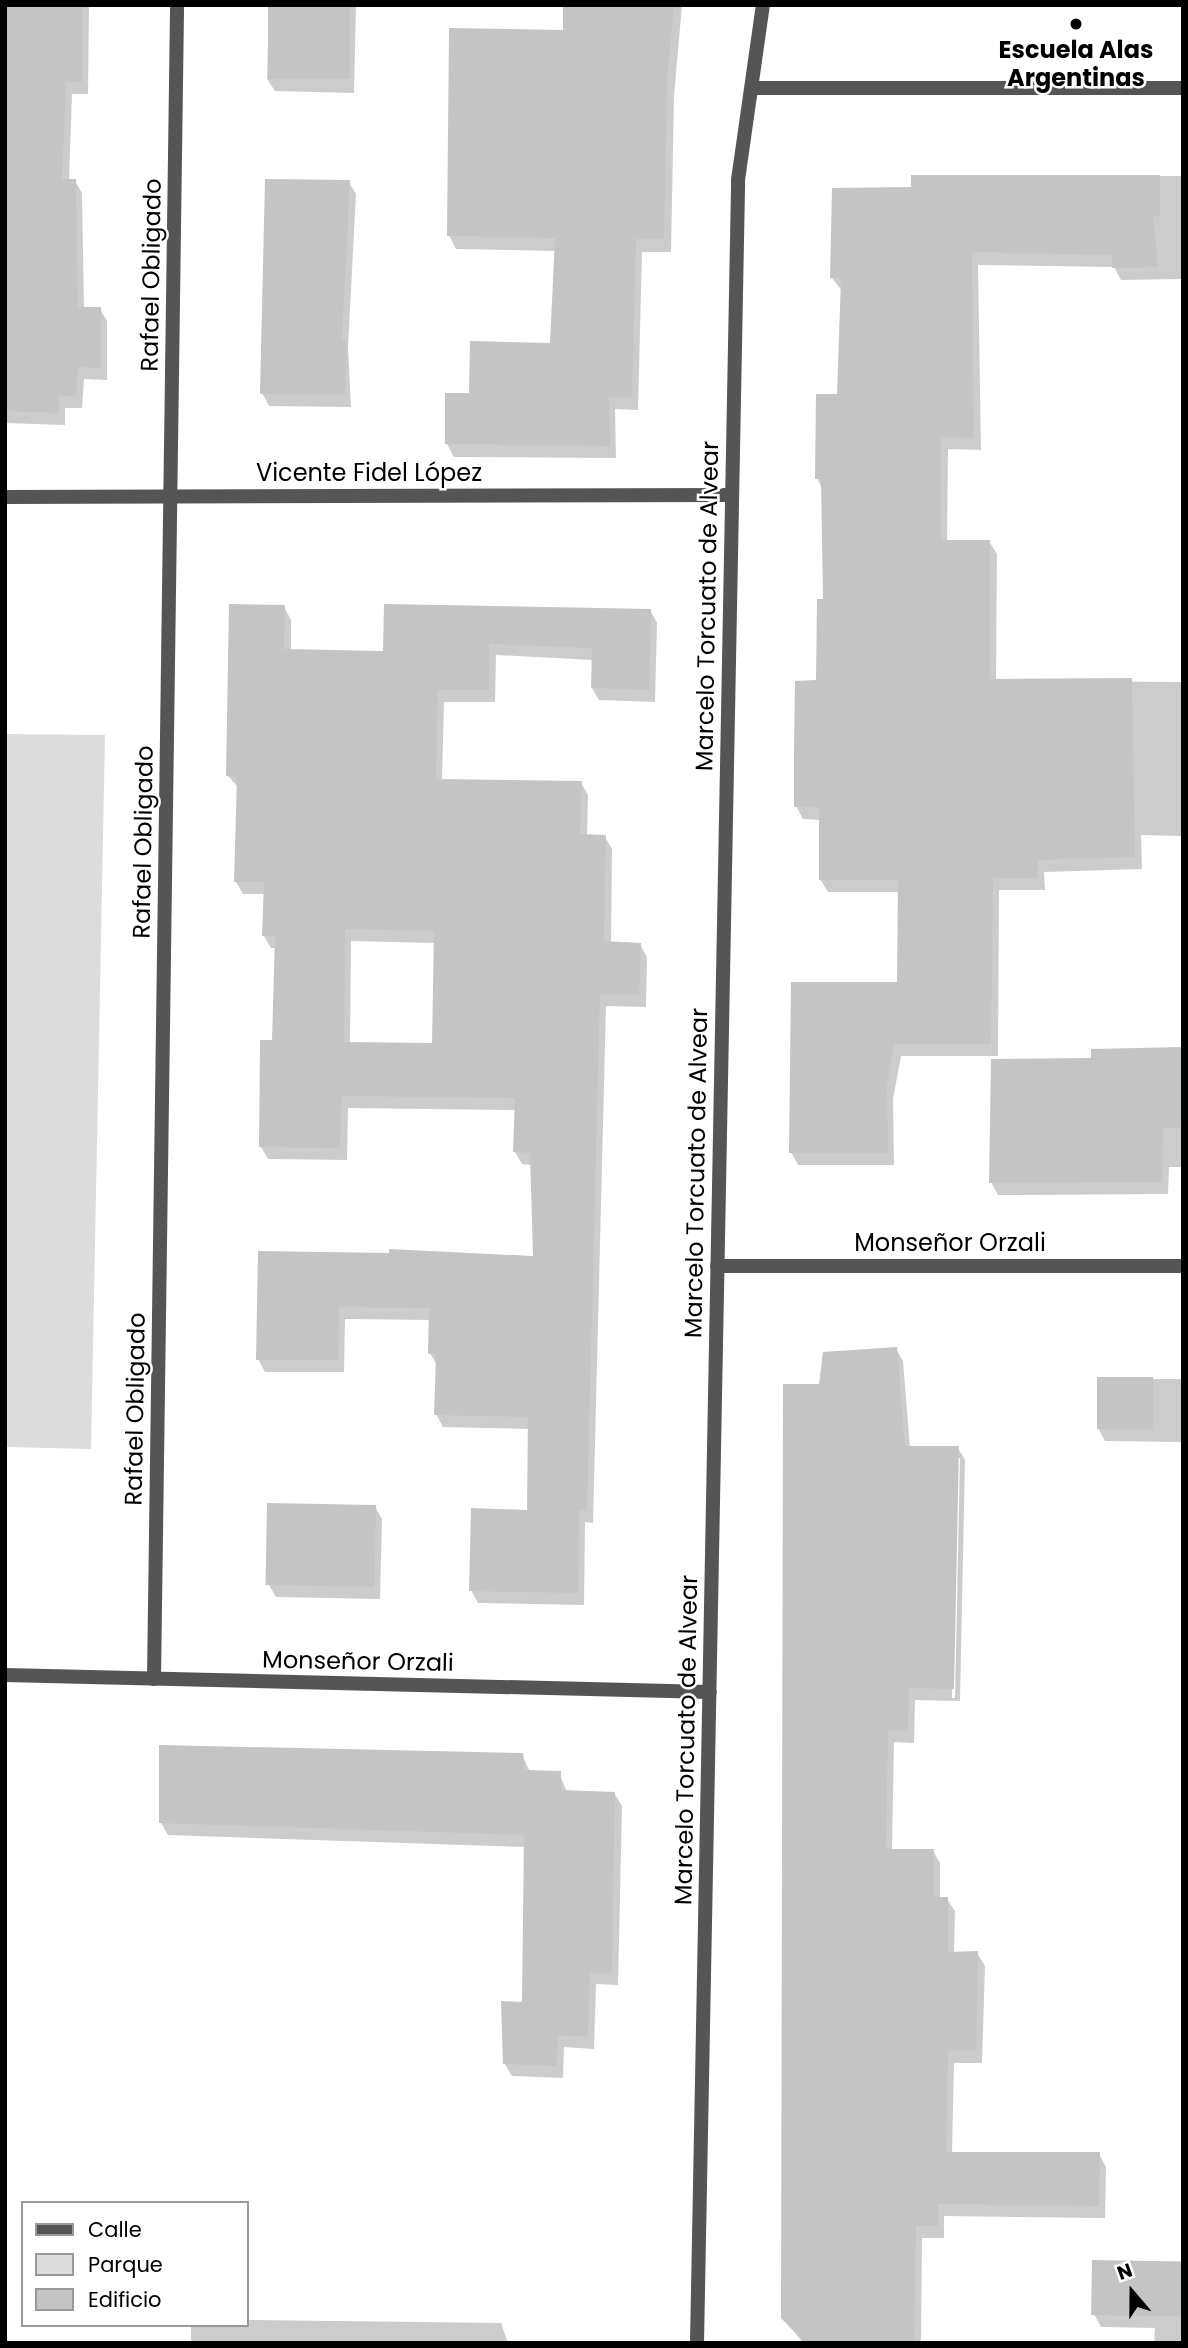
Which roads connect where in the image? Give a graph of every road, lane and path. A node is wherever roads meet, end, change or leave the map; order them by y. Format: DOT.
graph roads {
  1 [pos="177,5"];
  2 [pos="763,5"];
  3 [pos="752,88"];
  4 [pos="1183,88"];
  5 [pos="732,495"];
  6 [pos="171,496"];
  7 [pos="5,497"];
  8 [pos="717,1266"];
  9 [pos="1183,1266"];
  10 [pos="5,1675"];
  11 [pos="153,1679"];
  12 [pos="710,1692"];
  13 [pos="697,2343"];
  1 -- 6 [label="street, Rafael Obligado"];
  2 -- 3 [label="street, Marcelo Torcuato de Alvear"];
  3 -- 4 [label="street"];
  3 -- 5 [label="street, Marcelo Torcuato de Alvear"];
  5 -- 6 [label="street, Vicente Fidel López"];
  5 -- 8 [label="street, Marcelo Torcuato de Alvear"];
  6 -- 7 [label="street, Vicente Fidel López"];
  6 -- 11 [label="street, Rafael Obligado"];
  8 -- 9 [label="street, Monseñor Orzali"];
  8 -- 12 [label="street, Marcelo Torcuato de Alvear"];
  10 -- 11 [label="street, Monseñor Orzali"];
  11 -- 12 [label="street, Monseñor Orzali"];
  12 -- 13 [label="street, Marcelo Torcuato de Alvear"];
}
